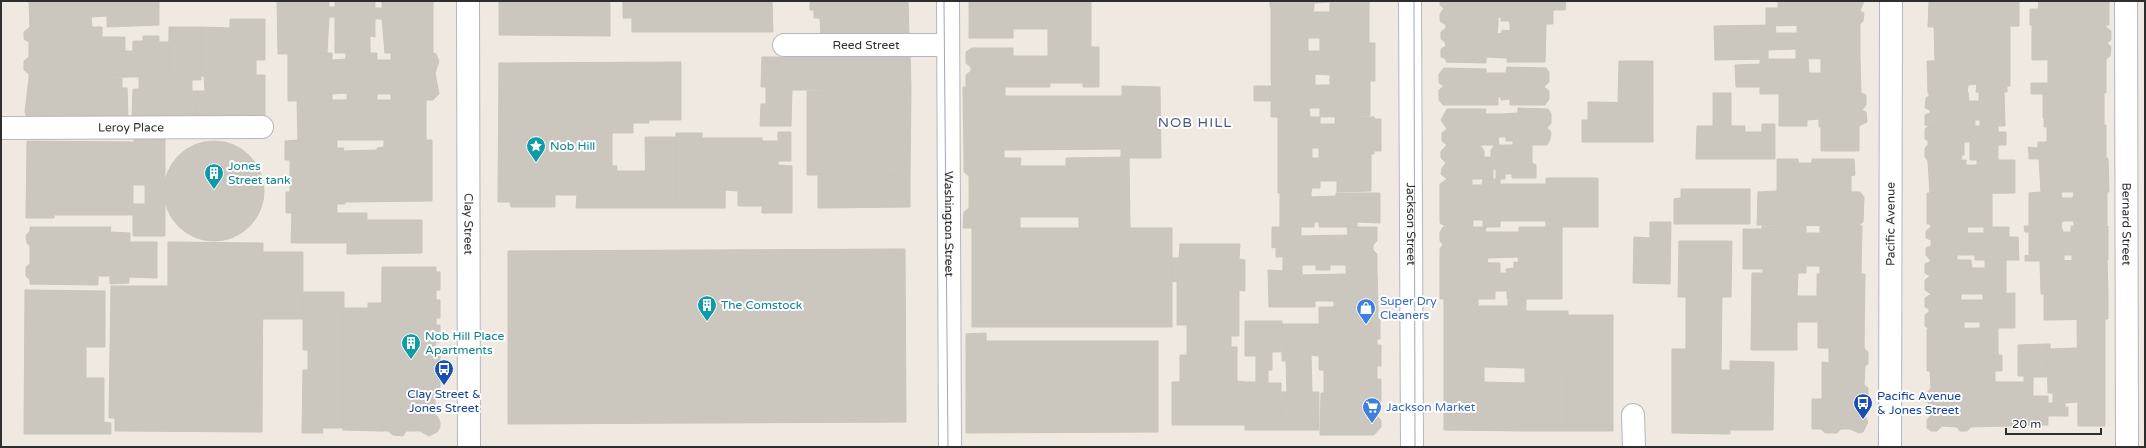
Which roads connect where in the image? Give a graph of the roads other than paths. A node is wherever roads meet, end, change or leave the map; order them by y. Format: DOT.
graph roads {
  1 [pos="468,1"];
  2 [pos="948,1"];
  3 [pos="1410,1"];
  4 [pos="1891,1"];
  5 [pos="2126,1"];
  6 [pos="784,45"];
  7 [pos="948,45"];
  8 [pos="262,127"];
  9 [pos="1,128"];
  10 [pos="1633,415"];
  11 [pos="469,447"];
  12 [pos="950,447"];
  13 [pos="1412,447"];
  14 [pos="1634,447"];
  15 [pos="1890,447"];
  16 [pos="2126,447"];
  1 -- 11 [label="street, Clay Street"];
  2 -- 7 [label="street, Washington Street"];
  3 -- 13 [label="street, Jackson Street"];
  4 -- 15 [label="street, Pacific Avenue"];
  5 -- 16 [label="street, Bernard Street"];
  6 -- 7 [label="street, Reed Street"];
  7 -- 12 [label="street, Washington Street"];
  8 -- 9 [label="street, Leroy Place"];
  10 -- 14 [label="street"];
}
